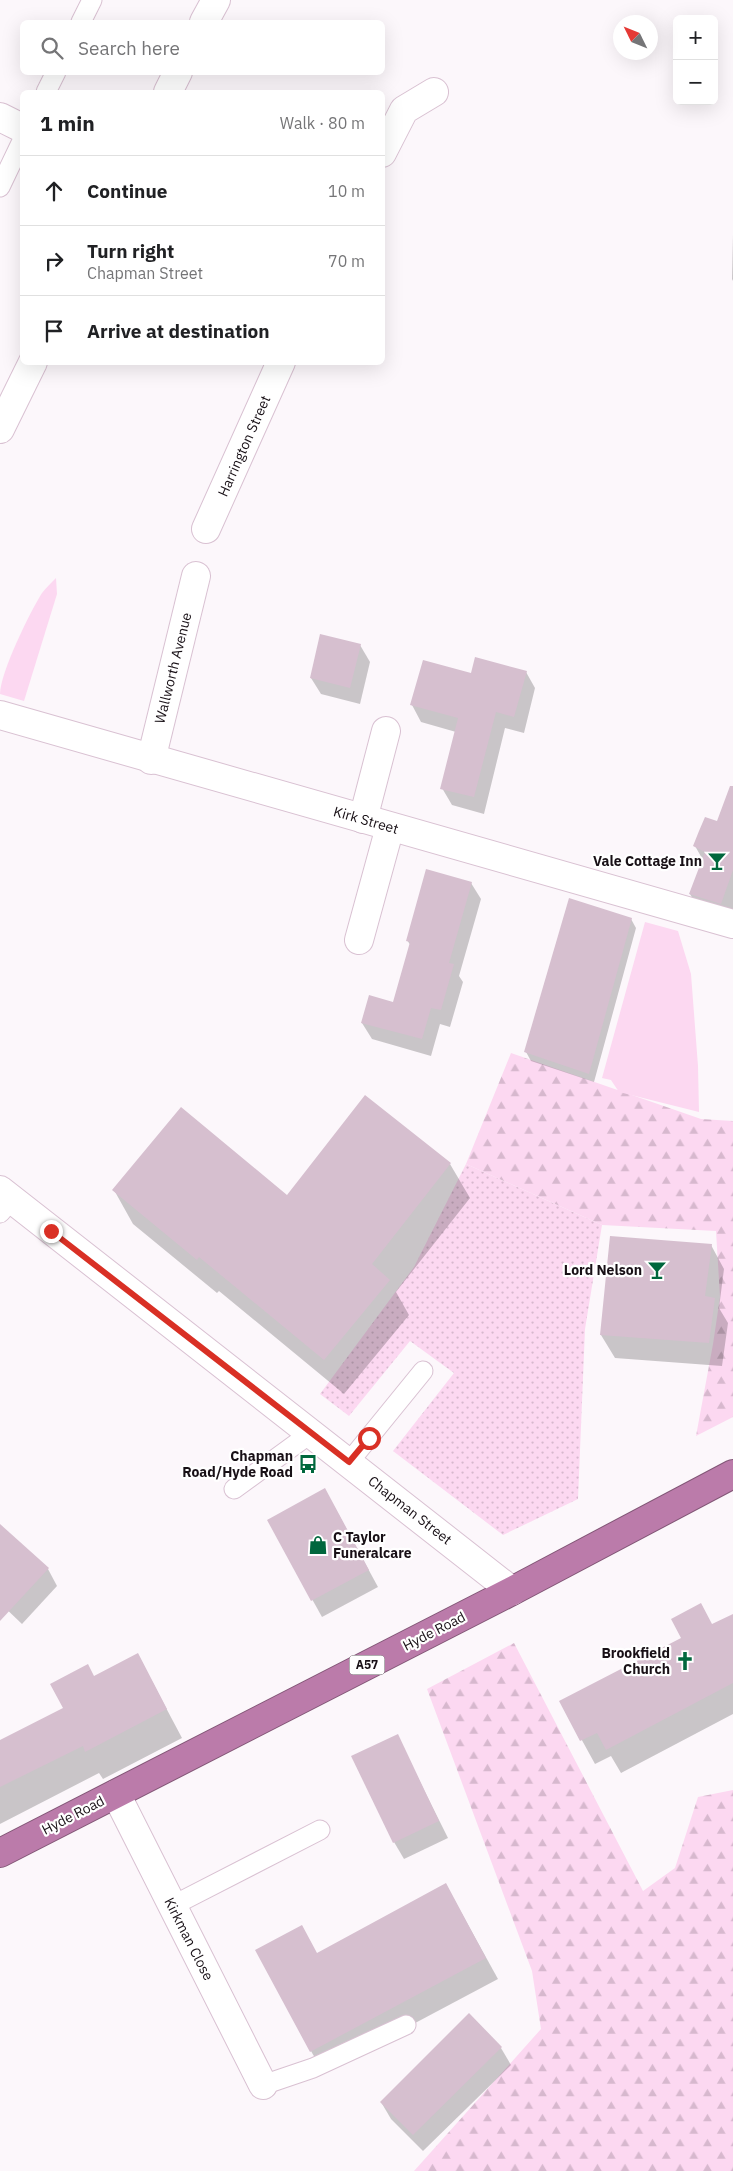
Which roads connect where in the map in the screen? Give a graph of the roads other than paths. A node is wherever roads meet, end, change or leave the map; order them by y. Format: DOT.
graph roads {
  1 [pos="92,0"];
  2 [pos="216,0"];
  3 [pos="82,20"];
  4 [pos="205,20"];
  5 [pos="54,75"];
  6 [pos="176,75"];
  7 [pos="47,90"];
  8 [pos="169,90"];
  9 [pos="434,92"];
  10 [pos="0,117"];
  11 [pos="20,127"];
  12 [pos="20,145"];
  13 [pos="385,147"];
  14 [pos="0,187"];
  15 [pos="32,365"];
  16 [pos="280,365"];
  17 [pos="0,429"];
  18 [pos="206,529"];
  19 [pos="196,576"];
  20 [pos="0,715"];
  21 [pos="386,730"];
  22 [pos="151,760"];
  23 [pos="363,819"];
  24 [pos="390,827"];
  25 [pos="731,916"];
  26 [pos="359,940"];
  27 [pos="4,1201"];
  28 [pos="423,1371"];
  29 [pos="311,1432"];
  30 [pos="349,1462"];
  31 [pos="733,1474"];
  32 [pos="234,1489"];
  33 [pos="512,1591"];
  34 [pos="116,1794"];
  35 [pos="320,1830"];
  36 [pos="0,1853"];
  37 [pos="172,1906"];
  38 [pos="406,2025"];
  39 [pos="263,2085"];
  1 -- 3 [label="lane"];
  2 -- 4 [label="street"];
  5 -- 7 [label="lane"];
  6 -- 8 [label="street"];
  9 -- 13 [label="street"];
  10 -- 11 [label="street"];
  12 -- 14 [label="lane"];
  15 -- 17 [label="street"];
  16 -- 18 [label="street, Harrington Street"];
  19 -- 22 [label="street, Wallworth Avenue"];
  20 -- 22 [label="street, Kirk Street"];
  21 -- 23 [label="street"];
  22 -- 23 [label="street, Kirk Street"];
  23 -- 24 [label="street, Kirk Street"];
  24 -- 25 [label="street, Kirk Street"];
  24 -- 26 [label="street"];
  27 -- 29 [label="street, Chapman Street"];
  28 -- 30 [label="lane"];
  29 -- 30 [label="street, Chapman Street"];
  29 -- 32 [label="lane"];
  30 -- 33 [label="street, Chapman Street"];
  31 -- 33 [label="highway, Hyde Road / A57"];
  33 -- 34 [label="highway, Hyde Road / A57"];
  34 -- 36 [label="highway, Hyde Road / A57"];
  34 -- 37 [label="street, Kirkman Close"];
  35 -- 37 [label="lane"];
  37 -- 39 [label="street, Kirkman Close"];
  38 -- 39 [label="lane"];
}
